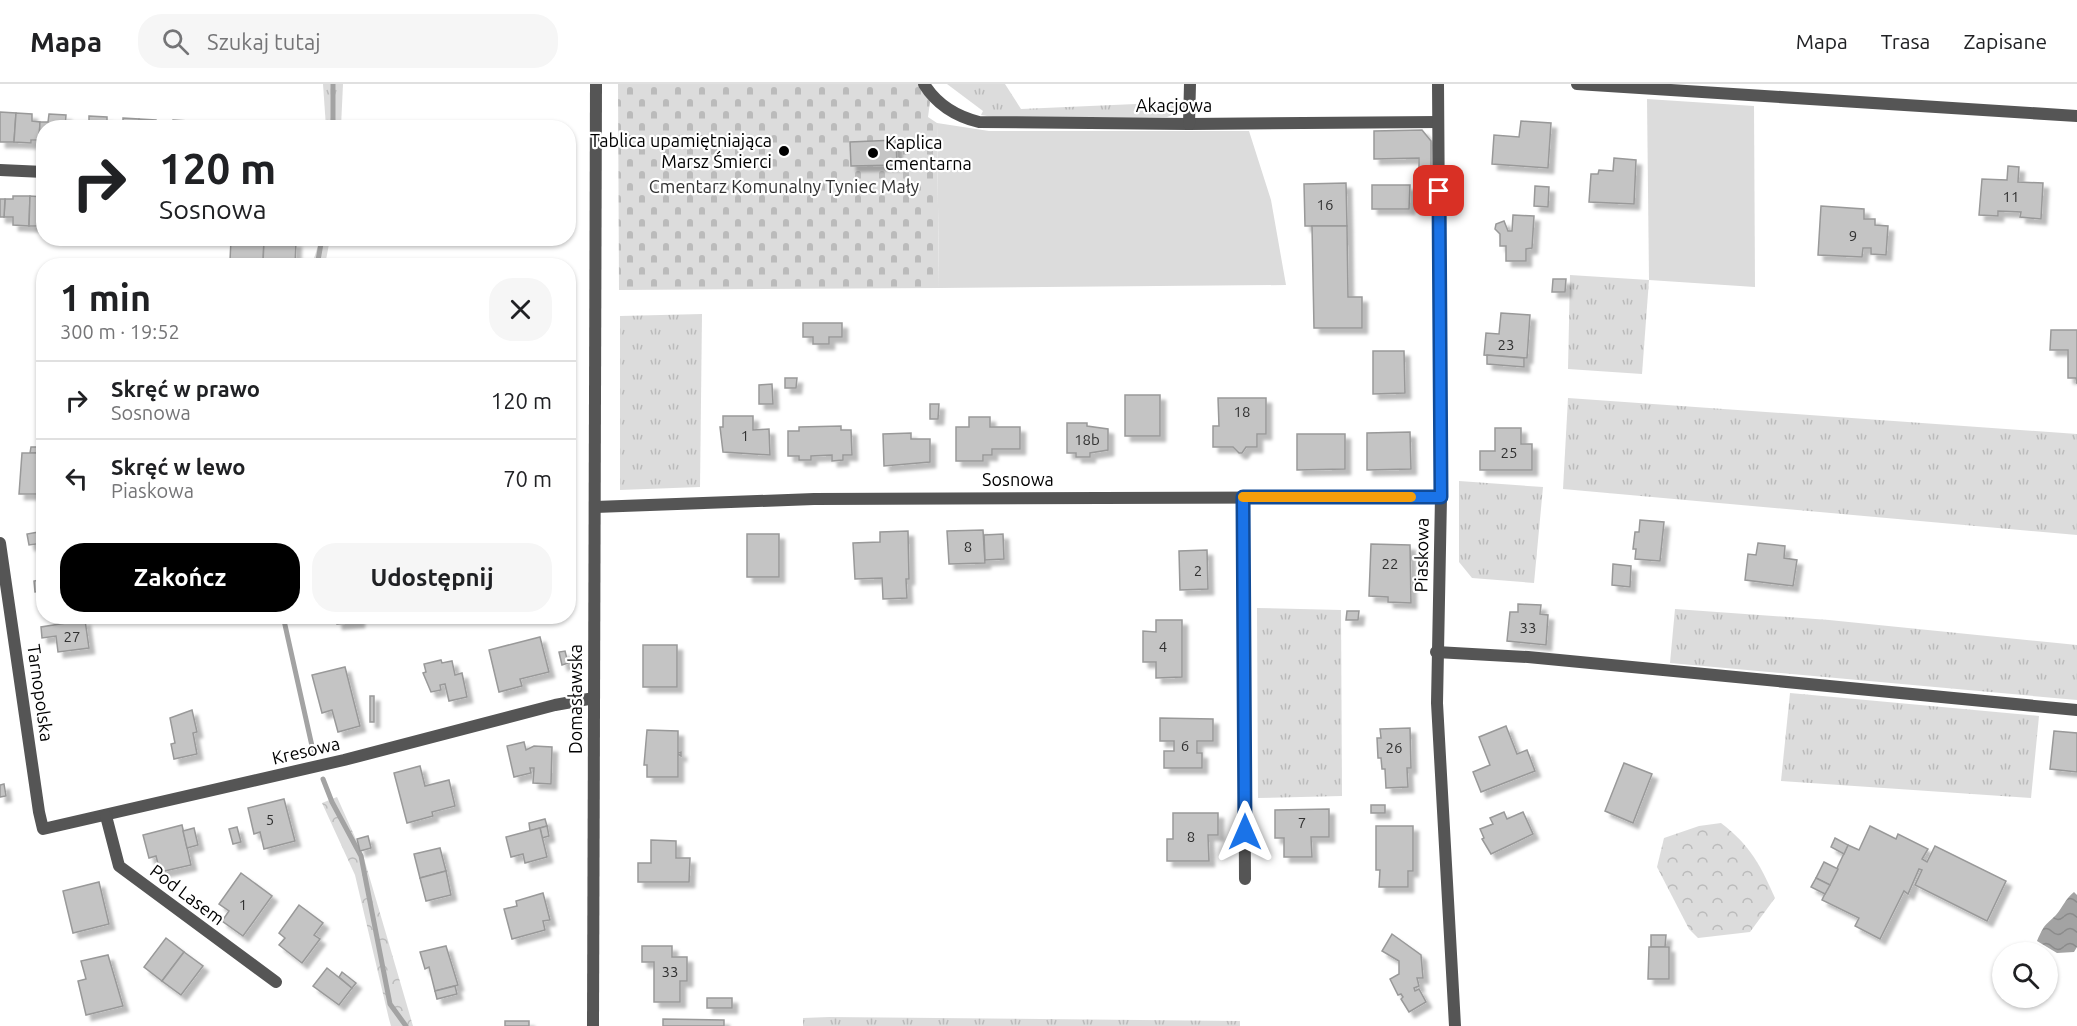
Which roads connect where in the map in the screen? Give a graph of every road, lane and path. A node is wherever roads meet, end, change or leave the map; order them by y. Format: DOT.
graph roads {
  1 [pos="596,84"];
  2 [pos="924,84"];
  3 [pos="1190,84"];
  4 [pos="1438,84"];
  5 [pos="1576,84"];
  6 [pos="2077,116"];
  7 [pos="1438,122"];
  8 [pos="1190,124"];
  9 [pos="0,170"];
  10 [pos="36,172"];
  11 [pos="1243,497"];
  12 [pos="1441,497"];
  13 [pos="595,507"];
  14 [pos="0,543"];
  15 [pos="1436,652"];
  16 [pos="594,698"];
  17 [pos="2077,710"];
  18 [pos="39,812"];
  19 [pos="106,816"];
  20 [pos="1245,879"];
  21 [pos="276,982"];
  22 [pos="593,1026"];
  23 [pos="1455,1026"];
  1 -- 13 [label="street, Domasławska"];
  2 -- 8 [label="street, Akacjowa"];
  3 -- 8 [label="street"];
  4 -- 7 [label="street, Piaskowa"];
  5 -- 6 [label="street"];
  7 -- 8 [label="street, Akacjowa"];
  7 -- 12 [label="street, Piaskowa"];
  9 -- 10 [label="street"];
  11 -- 12 [label="street, Sosnowa"];
  11 -- 13 [label="street, Sosnowa"];
  11 -- 20 [label="street"];
  12 -- 15 [label="street, Piaskowa"];
  13 -- 16 [label="street, Domasławska"];
  14 -- 18 [label="street, Tarnopolska"];
  15 -- 17 [label="street"];
  15 -- 23 [label="street, Piaskowa"];
  16 -- 19 [label="street, Kresowa"];
  16 -- 22 [label="street, Domasławska"];
  18 -- 19 [label="street, Kresowa"];
  19 -- 21 [label="street, Pod Lasem"];
}
